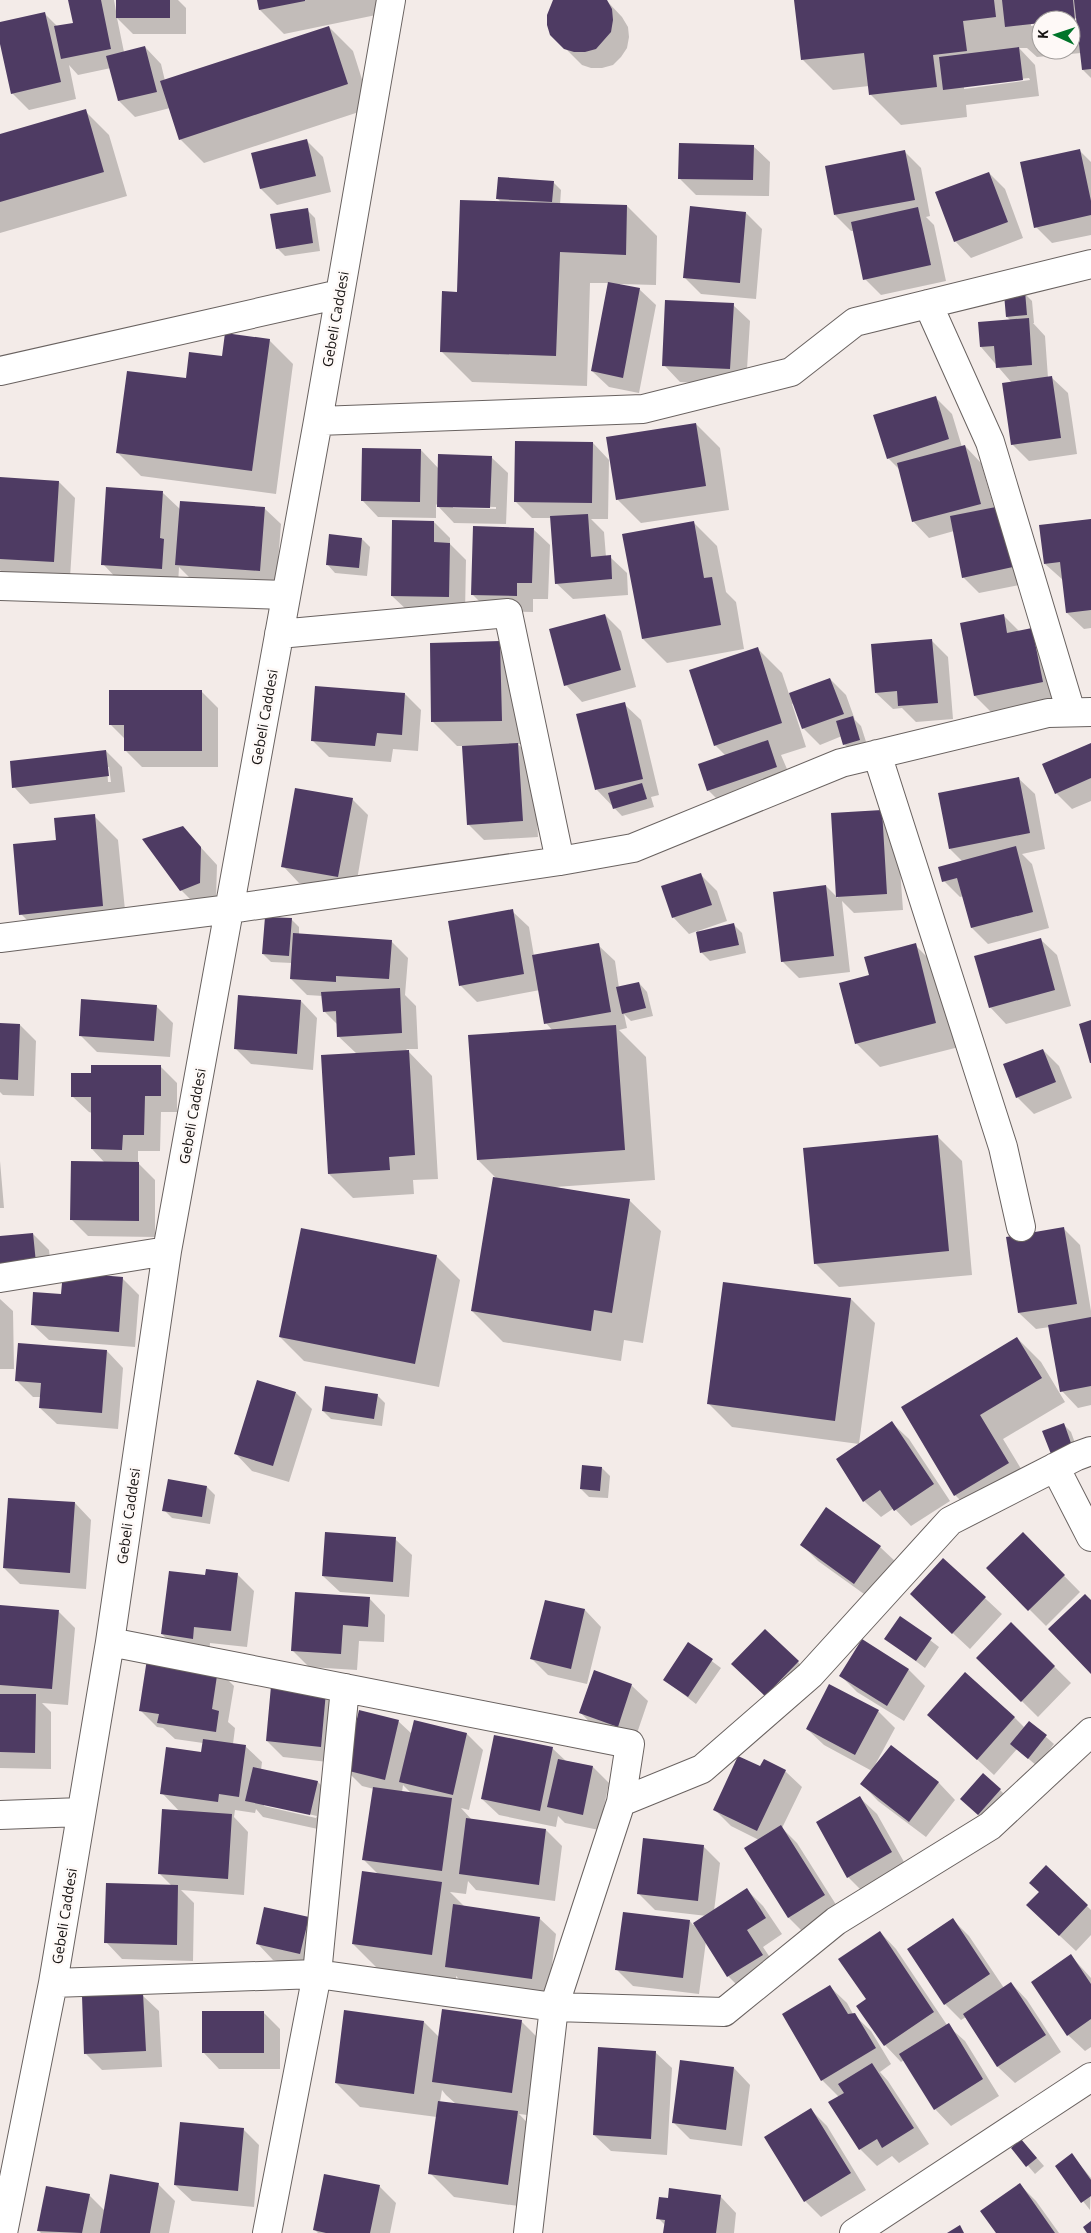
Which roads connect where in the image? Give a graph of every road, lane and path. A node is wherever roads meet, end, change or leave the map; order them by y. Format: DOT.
graph roads {
  1 [pos="391,0"];
  2 [pos="1091,264"];
  3 [pos="340,294"];
  4 [pos="928,304"];
  5 [pos="0,370"];
  6 [pos="318,421"];
  7 [pos="0,586"];
  8 [pos="286,595"];
  9 [pos="279,634"];
  10 [pos="1081,712"];
  11 [pos="877,754"];
  12 [pos="560,861"];
  13 [pos="230,909"];
  14 [pos="0,938"];
  15 [pos="1021,1226"];
  16 [pos="167,1251"];
  17 [pos="0,1278"];
  18 [pos="1091,1451"];
  19 [pos="1055,1467"];
  20 [pos="1091,1537"];
  21 [pos="110,1642"];
  22 [pos="345,1688"];
  23 [pos="1091,1732"];
  24 [pos="621,1802"];
  25 [pos="81,1812"];
  26 [pos="0,1815"];
  27 [pos="318,1974"];
  28 [pos="53,1983"];
  29 [pos="554,2007"];
  30 [pos="1091,2077"];
  31 [pos="3,2233"];
  32 [pos="267,2233"];
  33 [pos="528,2233"];
  34 [pos="854,2233"];
  1 -- 3 [label="street, Gebeli Caddesi"];
  2 -- 4 [label="street"];
  3 -- 5 [label="street"];
  3 -- 6 [label="street, Gebeli Caddesi"];
  4 -- 6 [label="street"];
  4 -- 10 [label="street"];
  6 -- 8 [label="street, Gebeli Caddesi"];
  7 -- 8 [label="street"];
  8 -- 9 [label="street, Gebeli Caddesi"];
  9 -- 12 [label="street"];
  9 -- 13 [label="street, Gebeli Caddesi"];
  10 -- 11 [label="street"];
  11 -- 12 [label="street"];
  11 -- 15 [label="street"];
  12 -- 13 [label="street"];
  13 -- 14 [label="street"];
  13 -- 16 [label="street, Gebeli Caddesi"];
  16 -- 17 [label="street"];
  16 -- 21 [label="street, Gebeli Caddesi"];
  18 -- 19 [label="street"];
  19 -- 20 [label="street"];
  19 -- 24 [label="street"];
  21 -- 22 [label="street"];
  21 -- 25 [label="street, Gebeli Caddesi"];
  22 -- 24 [label="street"];
  22 -- 27 [label="street"];
  23 -- 29 [label="street"];
  24 -- 29 [label="street"];
  25 -- 26 [label="street"];
  25 -- 28 [label="street, Gebeli Caddesi"];
  27 -- 28 [label="street"];
  27 -- 29 [label="street"];
  27 -- 32 [label="street"];
  28 -- 31 [label="street, Gebeli Caddesi"];
  29 -- 33 [label="street"];
  30 -- 34 [label="street"];
}
